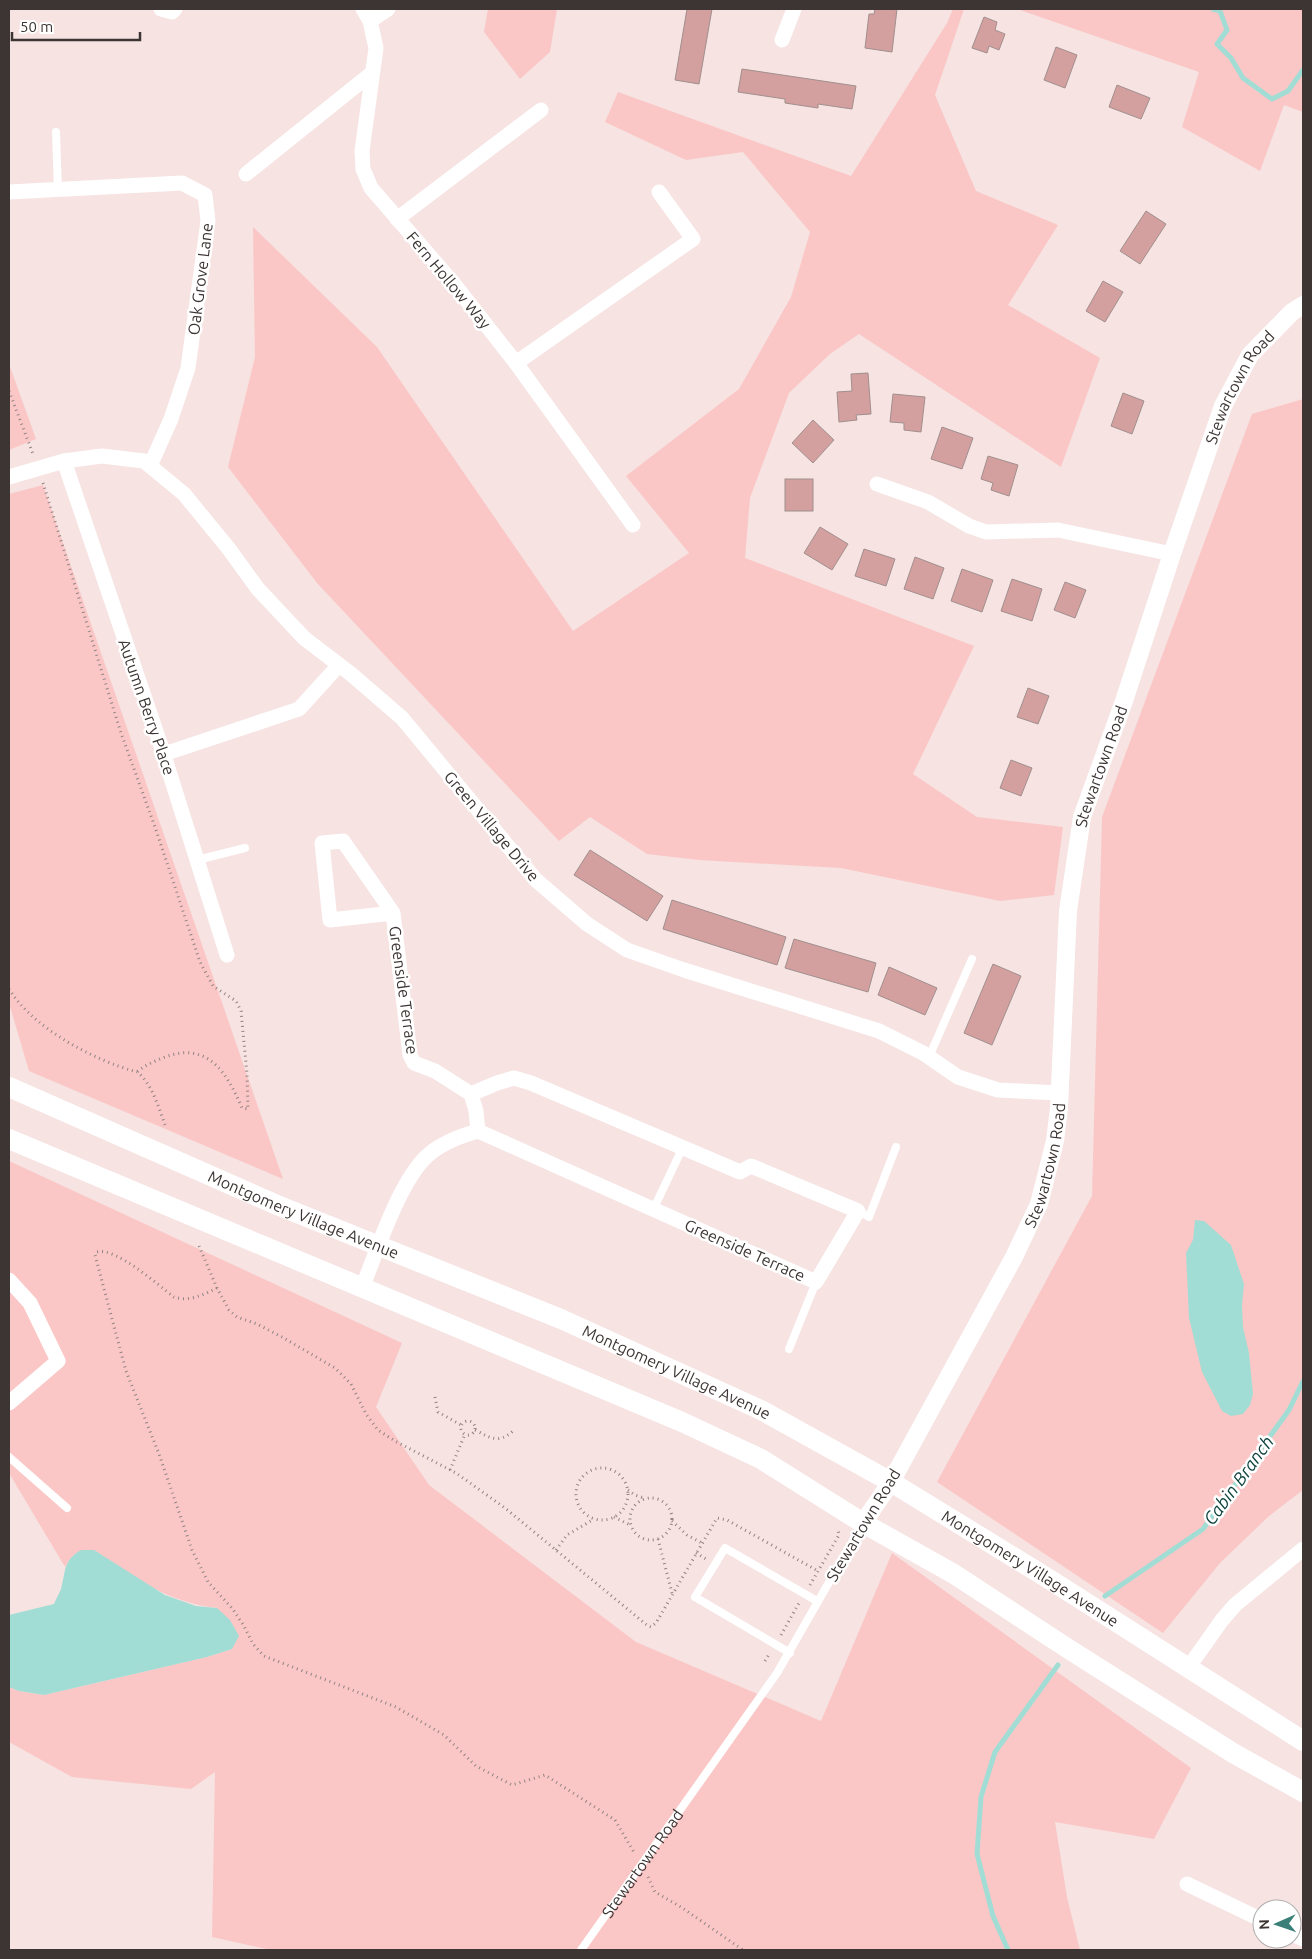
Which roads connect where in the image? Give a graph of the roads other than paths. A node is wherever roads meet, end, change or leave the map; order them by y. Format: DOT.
graph roads {
  1 [pos="161,9"];
  2 [pos="176,9"];
  3 [pos="388,9"];
  4 [pos="794,9"];
  5 [pos="366,15"];
  6 [pos="782,40"];
  7 [pos="372,73"];
  8 [pos="541,110"];
  9 [pos="56,132"];
  10 [pos="246,174"];
  11 [pos="58,190"];
  12 [pos="9,192"];
  13 [pos="659,192"];
  14 [pos="397,219"];
  15 [pos="1303,305"];
  16 [pos="516,363"];
  17 [pos="64,461"];
  18 [pos="150,466"];
  19 [pos="9,477"];
  20 [pos="877,484"];
  21 [pos="633,525"];
  22 [pos="1172,554"];
  23 [pos="339,665"];
  24 [pos="164,754"];
  25 [pos="245,848"];
  26 [pos="197,860"];
  27 [pos="393,913"];
  28 [pos="227,955"];
  29 [pos="972,959"];
  30 [pos="929,1057"];
  31 [pos="9,1087"];
  32 [pos="1060,1093"];
  33 [pos="471,1094"];
  34 [pos="478,1131"];
  35 [pos="9,1139"];
  36 [pos="896,1147"];
  37 [pos="682,1149"];
  38 [pos="654,1208"];
  39 [pos="858,1211"];
  40 [pos="379,1246"];
  41 [pos="9,1280"];
  42 [pos="816,1282"];
  43 [pos="362,1288"];
  44 [pos="789,1349"];
  45 [pos="9,1403"];
  46 [pos="9,1457"];
  47 [pos="890,1482"];
  48 [pos="67,1508"];
  49 [pos="863,1523"];
  50 [pos="1303,1549"];
  51 [pos="817,1601"];
  52 [pos="790,1653"];
  53 [pos="1188,1668"];
  54 [pos="1303,1741"];
  55 [pos="1303,1792"];
  56 [pos="1187,1884"];
  57 [pos="1252,1915"];
  58 [pos="581,1950"];
  1 -- 2 [label="street"];
  3 -- 5 [label="street"];
  4 -- 6 [label="street"];
  5 -- 7 [label="street, Fern Hollow Way"];
  7 -- 10 [label="street"];
  7 -- 14 [label="street, Fern Hollow Way"];
  8 -- 14 [label="street"];
  9 -- 11 [label="lane"];
  11 -- 12 [label="street, Oak Grove Lane"];
  11 -- 18 [label="street, Oak Grove Lane"];
  13 -- 16 [label="street"];
  14 -- 16 [label="street, Fern Hollow Way"];
  15 -- 22 [label="street, Stewartown Road"];
  16 -- 21 [label="street, Fern Hollow Way"];
  17 -- 18 [label="street, Green Village Drive"];
  17 -- 19 [label="street, Green Village Drive"];
  17 -- 24 [label="street, Autumn Berry Place"];
  18 -- 23 [label="street, Green Village Drive"];
  20 -- 22 [label="street"];
  22 -- 32 [label="street, Stewartown Road"];
  23 -- 24 [label="street"];
  23 -- 30 [label="street, Green Village Drive"];
  24 -- 26 [label="street, Autumn Berry Place"];
  25 -- 26 [label="lane"];
  26 -- 28 [label="street, Autumn Berry Place"];
  27 -- 27 [label="street, Greenside Terrace"];
  27 -- 33 [label="street, Greenside Terrace"];
  29 -- 30 [label="lane"];
  30 -- 32 [label="street, Green Village Drive"];
  31 -- 40 [label="main road, Montgomery Village Avenue"];
  32 -- 47 [label="street, Stewartown Road"];
  33 -- 34 [label="street"];
  33 -- 37 [label="street"];
  34 -- 38 [label="street, Greenside Terrace"];
  34 -- 40 [label="street"];
  35 -- 43 [label="main road"];
  36 -- 39 [label="lane"];
  37 -- 38 [label="lane"];
  37 -- 39 [label="street"];
  38 -- 42 [label="street, Greenside Terrace"];
  39 -- 42 [label="street, Greenside Terrace"];
  40 -- 43 [label="street"];
  40 -- 47 [label="main road, Montgomery Village Avenue"];
  41 -- 45 [label="street"];
  42 -- 44 [label="lane"];
  43 -- 49 [label="main road"];
  46 -- 48 [label="lane"];
  47 -- 49 [label="street, Stewartown Road"];
  47 -- 53 [label="main road, Montgomery Village Avenue"];
  49 -- 51 [label="lane, Stewartown Road"];
  49 -- 55 [label="main road"];
  50 -- 53 [label="street"];
  51 -- 52 [label="lane, Stewartown Road"];
  51 -- 52 [label="lane"];
  52 -- 58 [label="lane, Stewartown Road"];
  53 -- 54 [label="main road, Montgomery Village Avenue"];
  56 -- 57 [label="street"];
}
